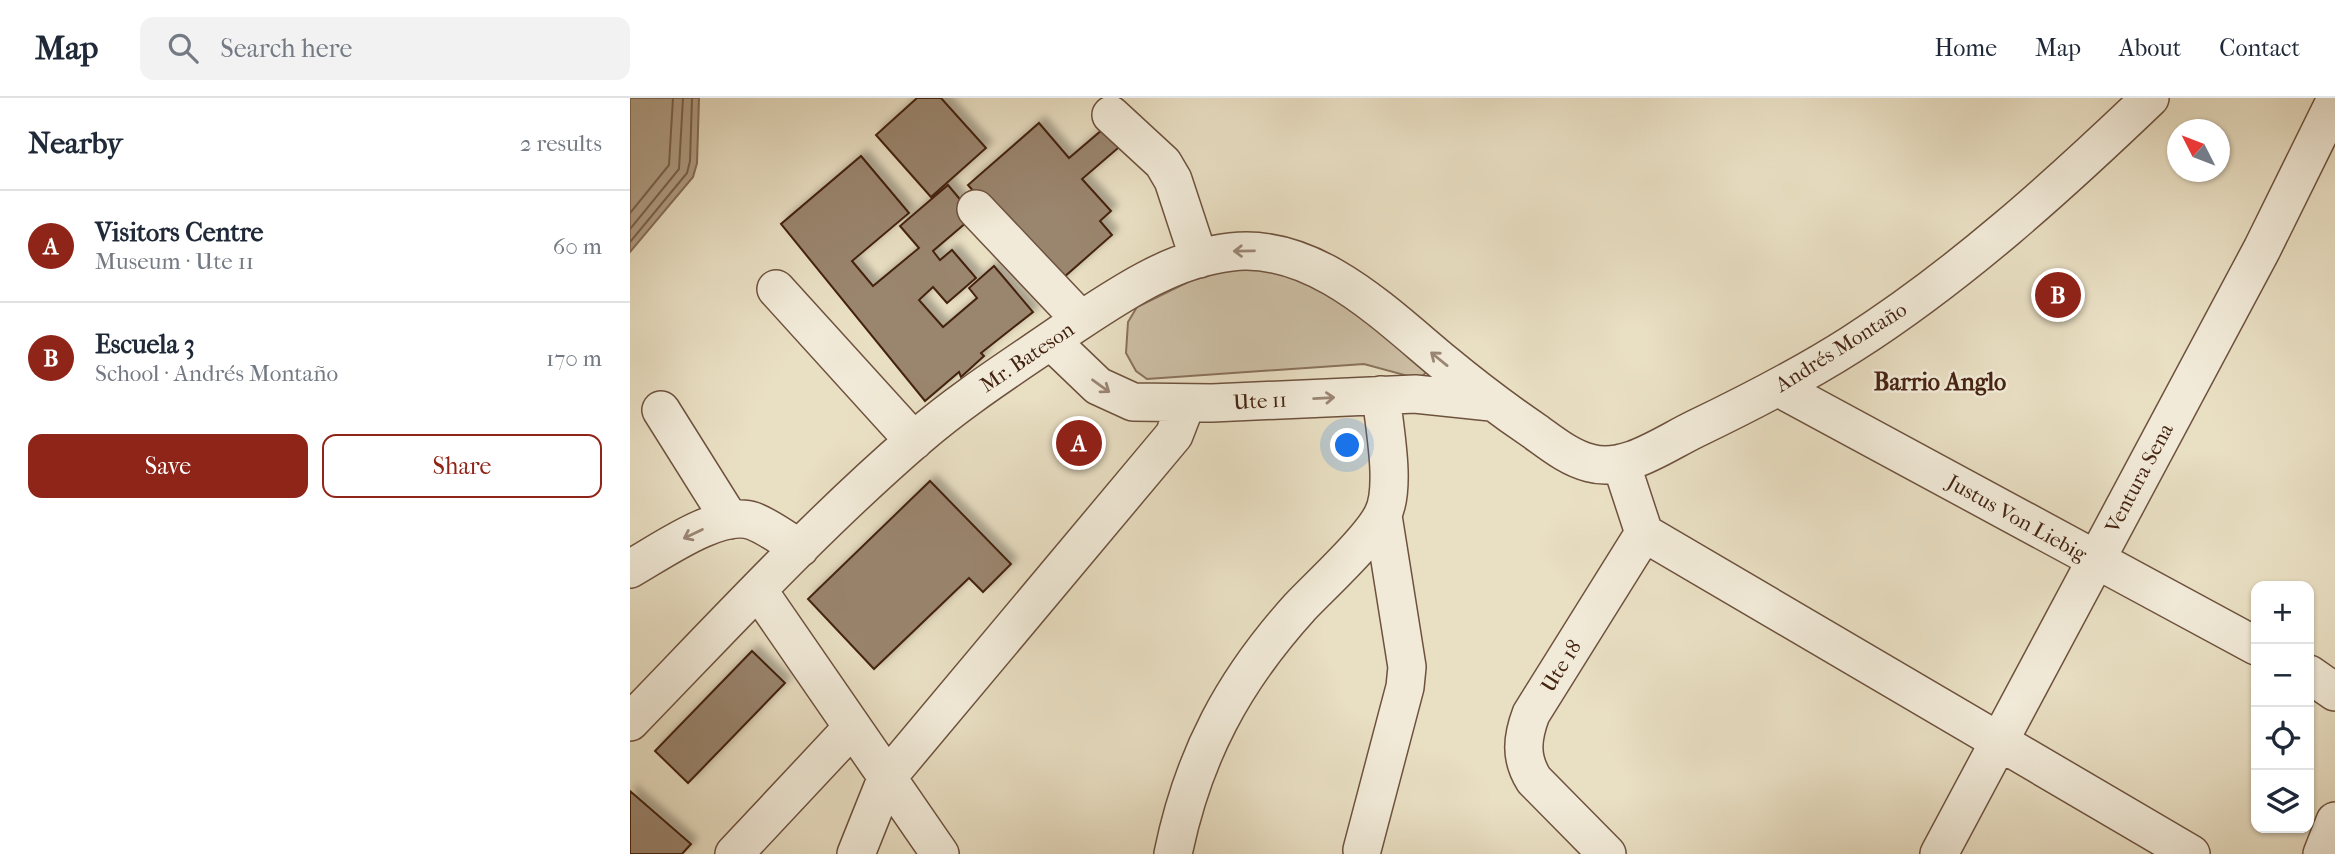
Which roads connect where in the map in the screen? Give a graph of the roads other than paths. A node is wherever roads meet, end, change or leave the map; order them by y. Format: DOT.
graph roads {
  1 [pos="2150,98"];
  2 [pos="2335,101"];
  3 [pos="1111,115"];
  4 [pos="976,209"];
  5 [pos="1199,259"];
  6 [pos="776,289"];
  7 [pos="1082,320"];
  8 [pos="1051,341"];
  9 [pos="1779,388"];
  10 [pos="1381,395"];
  11 [pos="1492,402"];
  12 [pos="1186,404"];
  13 [pos="661,410"];
  14 [pos="914,441"];
  15 [pos="1621,463"];
  16 [pos="1383,516"];
  17 [pos="730,520"];
  18 [pos="1644,533"];
  19 [pos="800,548"];
  20 [pos="2095,561"];
  21 [pos="630,569"];
  22 [pos="758,590"];
  23 [pos="2252,644"];
  24 [pos="2314,677"];
  25 [pos="2335,692"];
  26 [pos="630,722"];
  27 [pos="852,728"];
  28 [pos="1999,742"];
  29 [pos="886,779"];
  30 [pos="2335,821"];
  31 [pos="1362,850"];
  32 [pos="734,854"];
  33 [pos="856,854"];
  34 [pos="940,854"];
  35 [pos="1172,854"];
  36 [pos="1607,854"];
  37 [pos="1939,854"];
  38 [pos="2191,854"];
  39 [pos="2322,854"];
  1 -- 9 [label="street, Andrés Montaño"];
  2 -- 20 [label="street, Ventura Sena"];
  3 -- 5 [label="street"];
  4 -- 7 [label="street"];
  5 -- 7 [label="street, Mr. Bateson"];
  11 -- 5 [label="street, Mr. Bateson, one-way"];
  6 -- 14 [label="street"];
  7 -- 8 [label="street, Mr. Bateson"];
  8 -- 12 [label="street, Ute 11, one-way"];
  8 -- 14 [label="street, Mr. Bateson"];
  9 -- 15 [label="street, Andrés Montaño"];
  9 -- 20 [label="street, Justus Von Liebig"];
  10 -- 11 [label="street, Ute 11"];
  12 -- 10 [label="street, Ute 11, one-way"];
  10 -- 16 [label="street"];
  11 -- 15 [label="street, Andrés Montaño"];
  12 -- 29 [label="street"];
  13 -- 17 [label="street"];
  14 -- 19 [label="street, Mr. Bateson"];
  15 -- 18 [label="street"];
  16 -- 31 [label="street"];
  16 -- 35 [label="street"];
  17 -- 19 [label="street"];
  17 -- 21 [label="street, one-way"];
  18 -- 28 [label="street"];
  18 -- 36 [label="street, Ute 18"];
  19 -- 22 [label="street, Mr. Bateson"];
  20 -- 23 [label="street, Justus Von Liebig"];
  20 -- 28 [label="street, Ventura Sena"];
  22 -- 26 [label="street, Mr. Bateson"];
  22 -- 27 [label="street"];
  24 -- 25 [label="street"];
  27 -- 29 [label="street"];
  27 -- 32 [label="street"];
  28 -- 37 [label="street, Ventura Sena"];
  28 -- 38 [label="street"];
  29 -- 33 [label="street"];
  29 -- 34 [label="street"];
  30 -- 39 [label="street"];
}
